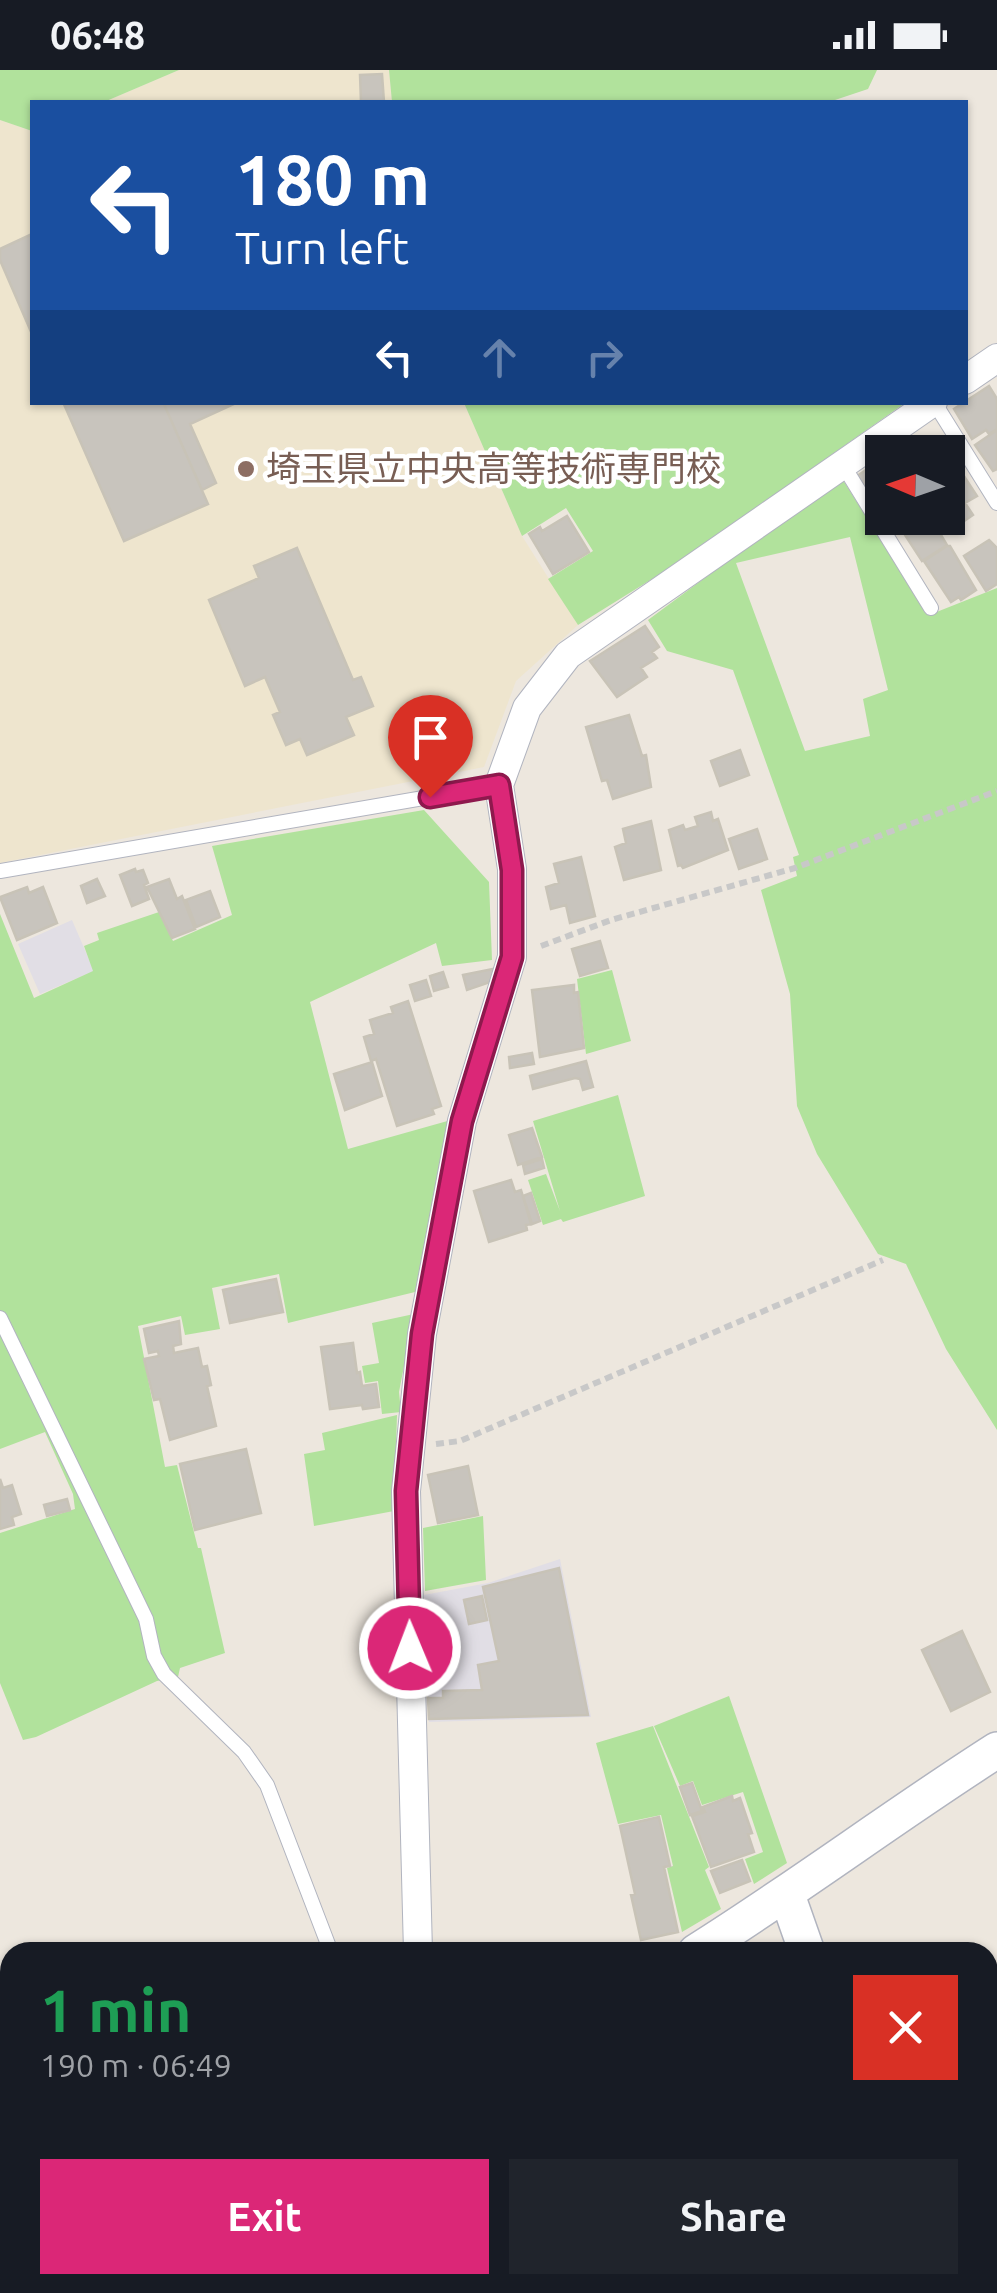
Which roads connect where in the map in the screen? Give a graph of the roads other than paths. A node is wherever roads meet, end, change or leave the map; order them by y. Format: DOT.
graph roads {
  1 [pos="997,358"];
  2 [pos="968,378"];
  3 [pos="930,405"];
  4 [pos="936,405"];
  5 [pos="843,465"];
  6 [pos="997,502"];
  7 [pos="931,608"];
  8 [pos="499,785"];
  9 [pos="0,871"];
  10 [pos="0,1318"];
  11 [pos="997,1750"];
  12 [pos="787,1895"];
  13 [pos="327,1942"];
  14 [pos="418,1942"];
  15 [pos="712,1942"];
  16 [pos="803,1942"];
  1 -- 2 [label="street"];
  3 -- 5 [label="street"];
  4 -- 6 [label="lane"];
  5 -- 7 [label="lane"];
  5 -- 8 [label="street"];
  8 -- 9 [label="lane"];
  8 -- 14 [label="street"];
  10 -- 13 [label="lane"];
  11 -- 12 [label="street"];
  12 -- 15 [label="street"];
  12 -- 16 [label="street"];
}
